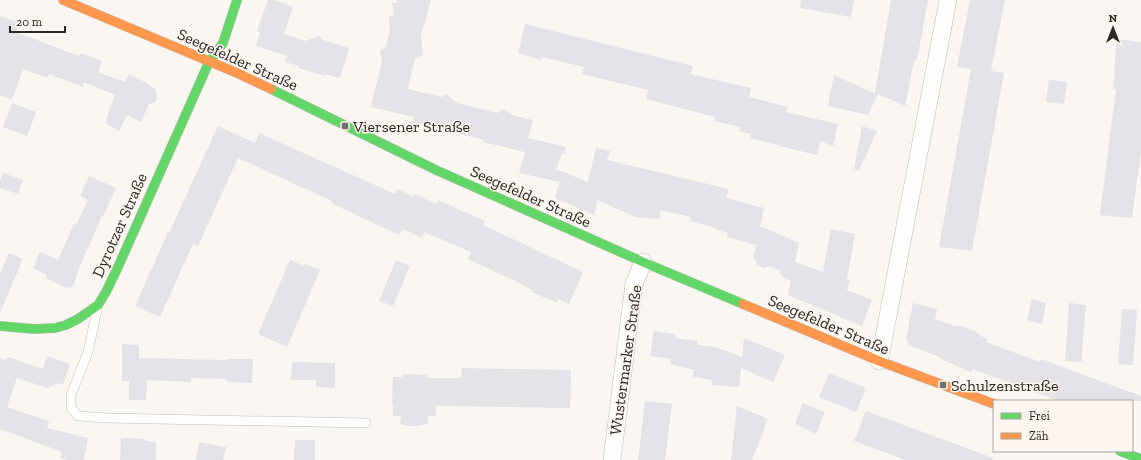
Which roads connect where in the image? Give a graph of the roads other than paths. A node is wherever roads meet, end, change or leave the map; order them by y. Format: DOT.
graph roads {
  1 [pos="63,0"];
  2 [pos="237,0"];
  3 [pos="948,0"];
  4 [pos="209,62"];
  5 [pos="643,262"];
  6 [pos="98,304"];
  7 [pos="0,326"];
  8 [pos="879,361"];
  9 [pos="993,404"];
  10 [pos="366,422"];
  11 [pos="1123,452"];
  12 [pos="1141,459"];
  13 [pos="612,460"];
  1 -- 4 [label="street, Seegefelder Straße"];
  2 -- 4 [label="street"];
  3 -- 8 [label="street"];
  4 -- 5 [label="street, Seegefelder Straße"];
  4 -- 6 [label="street, Dyrotzer Straße"];
  5 -- 8 [label="street, Seegefelder Straße"];
  5 -- 13 [label="street, Wustermarker Straße"];
  6 -- 7 [label="street, Dyrotzer Straße"];
  6 -- 10 [label="lane"];
  8 -- 9 [label="street, Seegefelder Straße"];
  11 -- 12 [label="street"];
}
